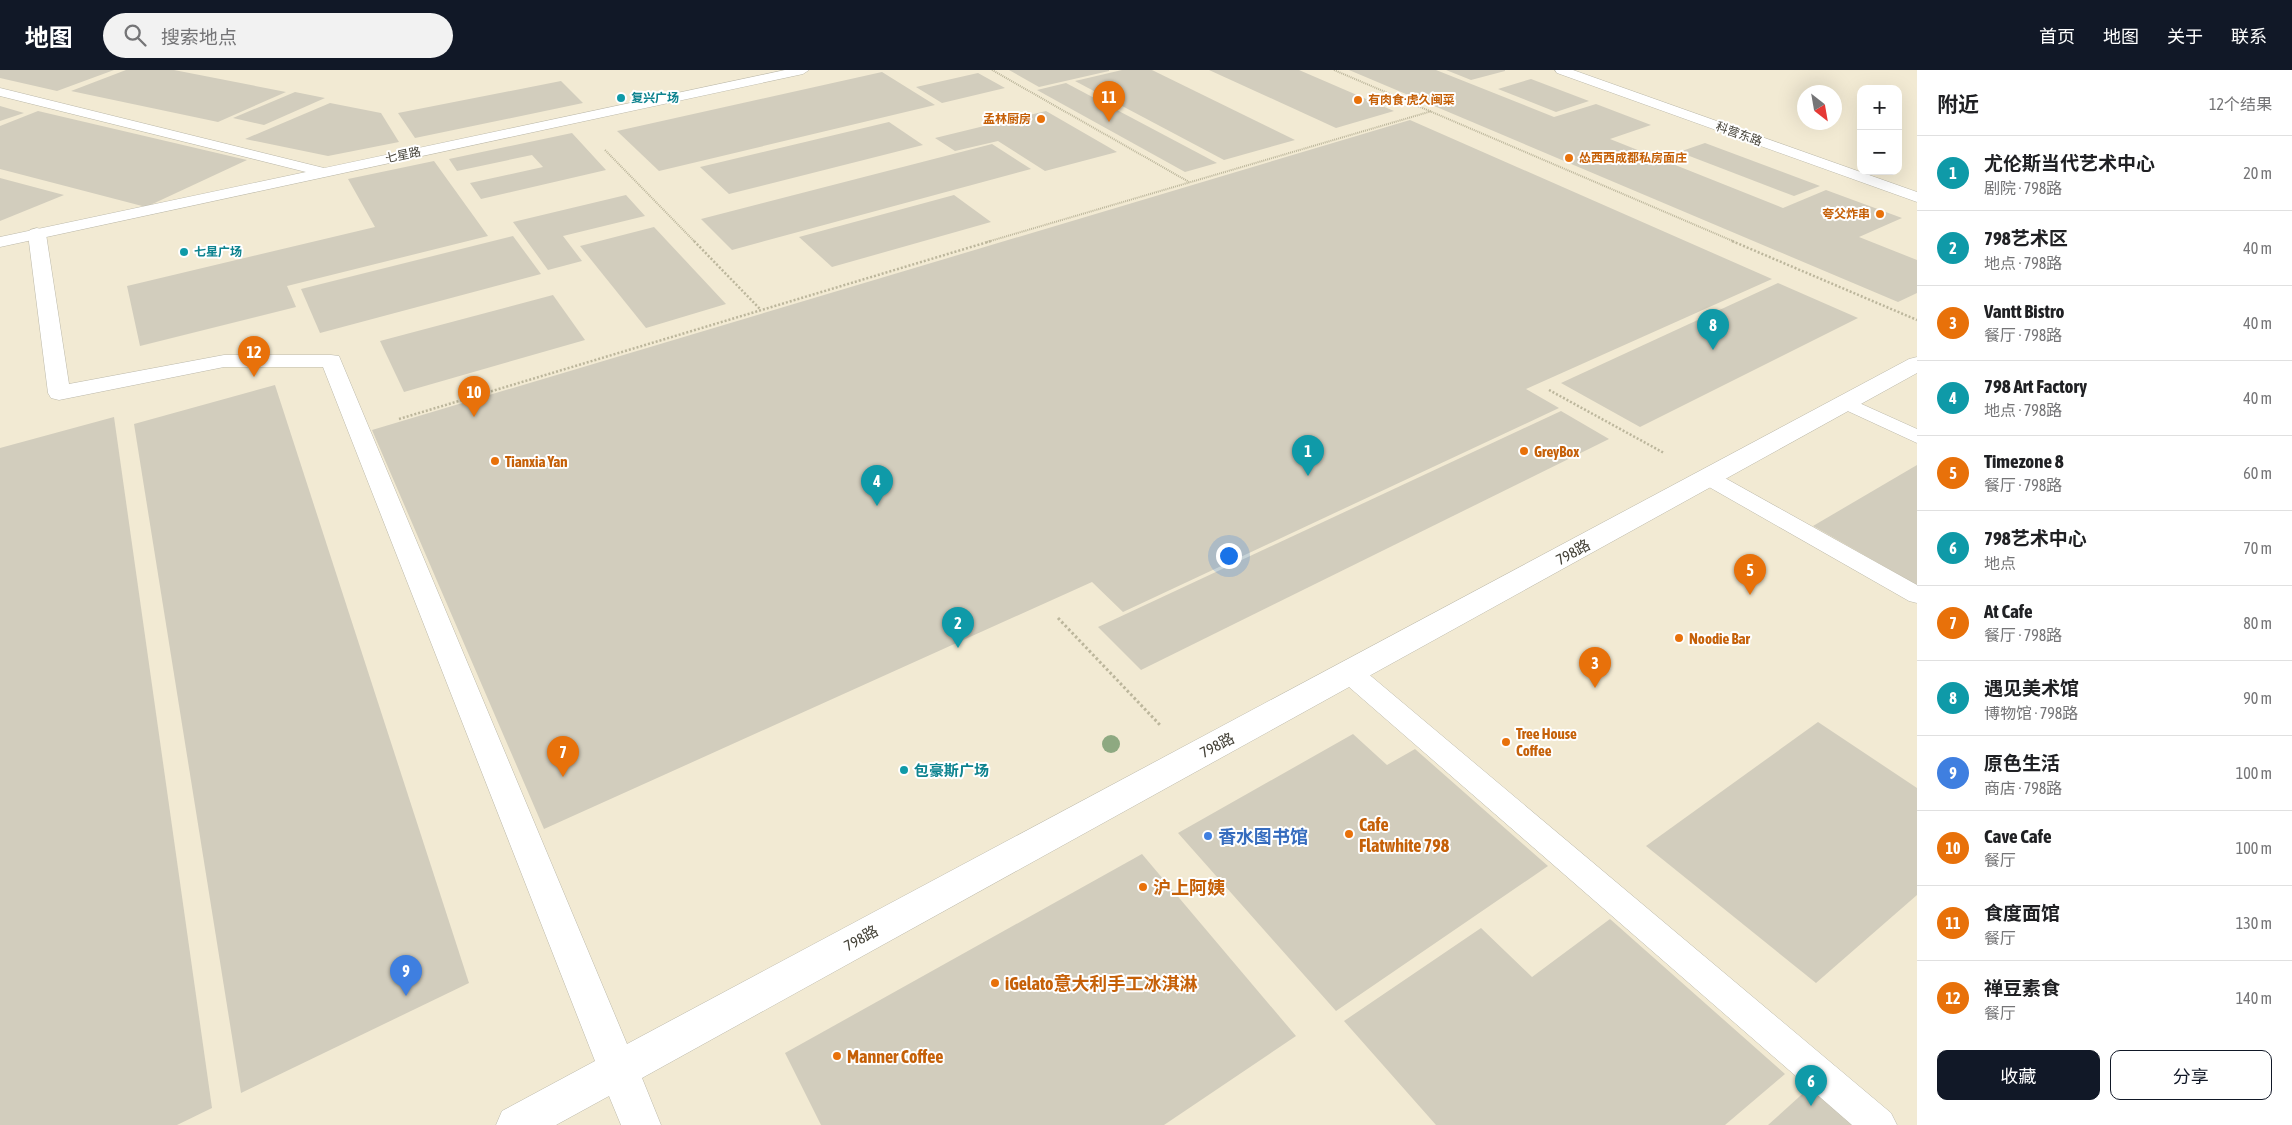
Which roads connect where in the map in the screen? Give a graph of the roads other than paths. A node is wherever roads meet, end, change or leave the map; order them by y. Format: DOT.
graph roads {
  1 [pos="803,70"];
  2 [pos="1561,70"];
  3 [pos="773,73"];
  4 [pos="0,92"];
  5 [pos="324,172"];
  6 [pos="1917,197"];
  7 [pos="37,234"];
  8 [pos="2,242"];
  9 [pos="1917,364"];
  10 [pos="1846,403"];
  11 [pos="1917,437"];
  12 [pos="1708,478"];
  13 [pos="1917,594"];
  14 [pos="1350,673"];
  15 [pos="618,1070"];
  16 [pos="516,1125"];
  17 [pos="641,1125"];
  18 [pos="1879,1125"];
  1 -- 3 [label="lane, 七星路"];
  2 -- 6 [label="lane, 科营东路"];
  3 -- 5 [label="lane, 七星路"];
  4 -- 5 [label="lane"];
  5 -- 7 [label="lane, 七星路"];
  7 -- 8 [label="lane, 七星路"];
  7 -- 15 [label="street"];
  9 -- 10 [label="street, 798路"];
  10 -- 11 [label="lane"];
  10 -- 12 [label="street, 798路"];
  12 -- 13 [label="lane"];
  12 -- 14 [label="street, 798路"];
  14 -- 15 [label="street, 798路"];
  14 -- 18 [label="lane"];
  15 -- 16 [label="street, 798路"];
  15 -- 17 [label="street"];
}
